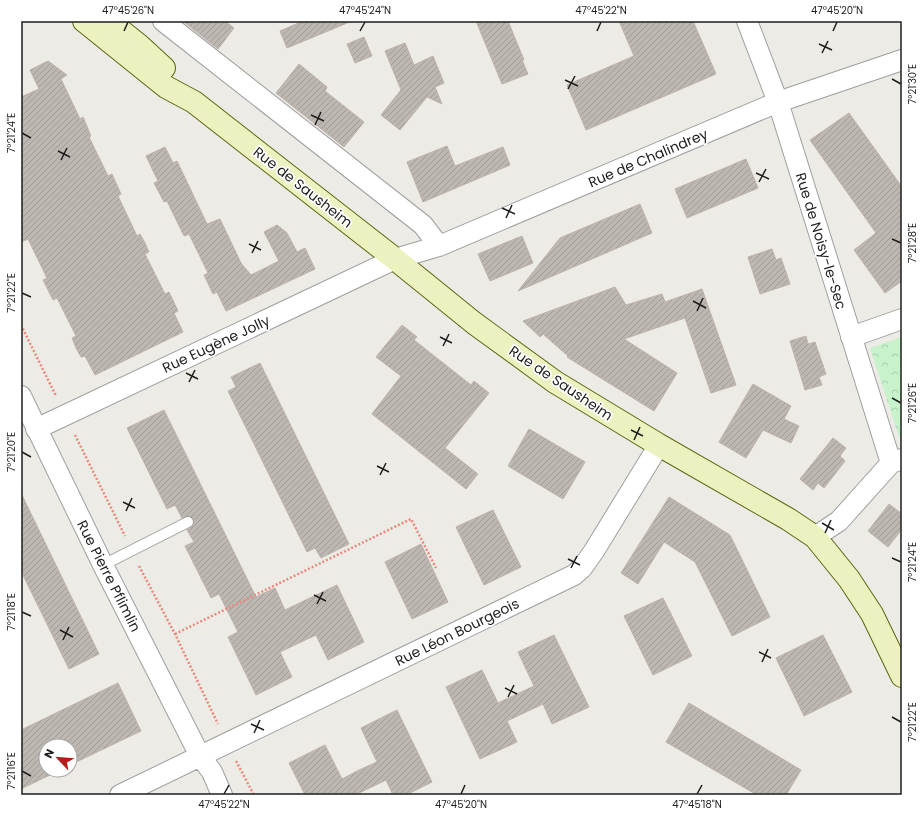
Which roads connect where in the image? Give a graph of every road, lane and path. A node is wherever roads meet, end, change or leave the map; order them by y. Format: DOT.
graph roads {
  1 [pos="84,21"];
  2 [pos="109,21"];
  3 [pos="163,21"];
  4 [pos="747,21"];
  5 [pos="902,60"];
  6 [pos="194,102"];
  7 [pos="778,102"];
  8 [pos="439,246"];
  9 [pos="395,259"];
  10 [pos="902,320"];
  11 [pos="21,325"];
  12 [pos="851,337"];
  13 [pos="21,396"];
  14 [pos="66,415"];
  15 [pos="36,429"];
  16 [pos="659,445"];
  17 [pos="897,461"];
  18 [pos="188,522"];
  19 [pos="816,537"];
  20 [pos="131,550"];
  21 [pos="103,565"];
  22 [pos="436,568"];
  23 [pos="175,634"];
  24 [pos="902,676"];
  25 [pos="218,726"];
  26 [pos="200,756"];
  27 [pos="236,761"];
  28 [pos="120,795"];
  29 [pos="222,795"];
  30 [pos="254,795"];
  1 -- 6 [label="main road, Rue de Sausheim"];
  2 -- 6 [label="main road, Rue de Sausheim"];
  3 -- 8 [label="street"];
  4 -- 7 [label="street, Rue de Noisy-le-Sec"];
  5 -- 7 [label="street, Rue de Chalindrey"];
  6 -- 9 [label="main road, Rue de Sausheim"];
  7 -- 8 [label="street, Rue de Chalindrey"];
  7 -- 12 [label="street, Rue de Noisy-le-Sec"];
  8 -- 9 [label="street, Rue de Chalindrey"];
  9 -- 14 [label="street, Rue Eugène Jolly"];
  9 -- 16 [label="main road, Rue de Sausheim"];
  10 -- 12 [label="street"];
  11 -- 14 [label="path"];
  12 -- 17 [label="street, Rue de Noisy-le-Sec"];
  13 -- 15 [label="street, Rue Pierre Pflimlin"];
  14 -- 15 [label="street, Rue Eugène Jolly"];
  14 -- 20 [label="path"];
  15 -- 21 [label="street, Rue Pierre Pflimlin"];
  16 -- 19 [label="main road, Rue de Sausheim"];
  16 -- 26 [label="street, Rue Léon Bourgeois"];
  17 -- 19 [label="street"];
  18 -- 20 [label="lane"];
  19 -- 24 [label="main road, Rue de Sausheim"];
  20 -- 21 [label="lane"];
  20 -- 23 [label="path"];
  21 -- 26 [label="street, Rue Pierre Pflimlin"];
  22 -- 23 [label="path"];
  23 -- 25 [label="path"];
  26 -- 28 [label="street, Rue Léon Bourgeois"];
  26 -- 29 [label="street, Rue Pierre Pflimlin"];
  27 -- 30 [label="path"];
}
